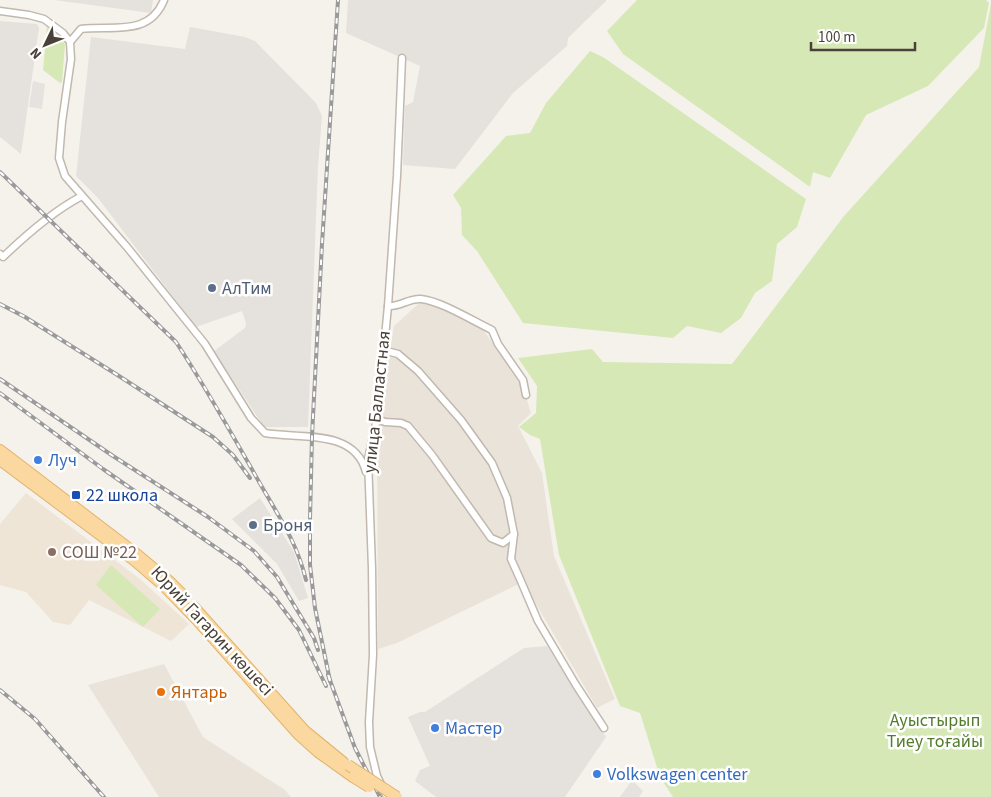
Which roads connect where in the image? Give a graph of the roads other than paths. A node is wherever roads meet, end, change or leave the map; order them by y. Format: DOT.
graph roads {
  1 [pos="164,0"];
  2 [pos="0,11"];
  3 [pos="70,42"];
  4 [pos="402,58"];
  5 [pos="82,196"];
  6 [pos="0,254"];
  7 [pos="388,306"];
  8 [pos="383,350"];
  9 [pos="526,396"];
  10 [pos="377,419"];
  11 [pos="0,450"];
  12 [pos="0,460"];
  13 [pos="369,488"];
  14 [pos="514,534"];
  15 [pos="604,728"];
  16 [pos="386,797"];
  17 [pos="397,797"];
  1 -- 3 [label="street"];
  2 -- 3 [label="street"];
  3 -- 5 [label="street"];
  4 -- 7 [label="street, улица Балластная"];
  5 -- 6 [label="street"];
  5 -- 13 [label="street"];
  7 -- 8 [label="street, улица Балластная"];
  7 -- 9 [label="street"];
  8 -- 10 [label="street, улица Балластная"];
  8 -- 14 [label="street"];
  10 -- 13 [label="street, улица Балластная"];
  10 -- 14 [label="street"];
  11 -- 17 [label="main road, Юрий Гагарин көшесі, bridge"];
  12 -- 16 [label="main road, Юрий Гагарин көшесі, bridge"];
  13 -- 16 [label="street, улица Балластная"];
  14 -- 15 [label="street"];
}
